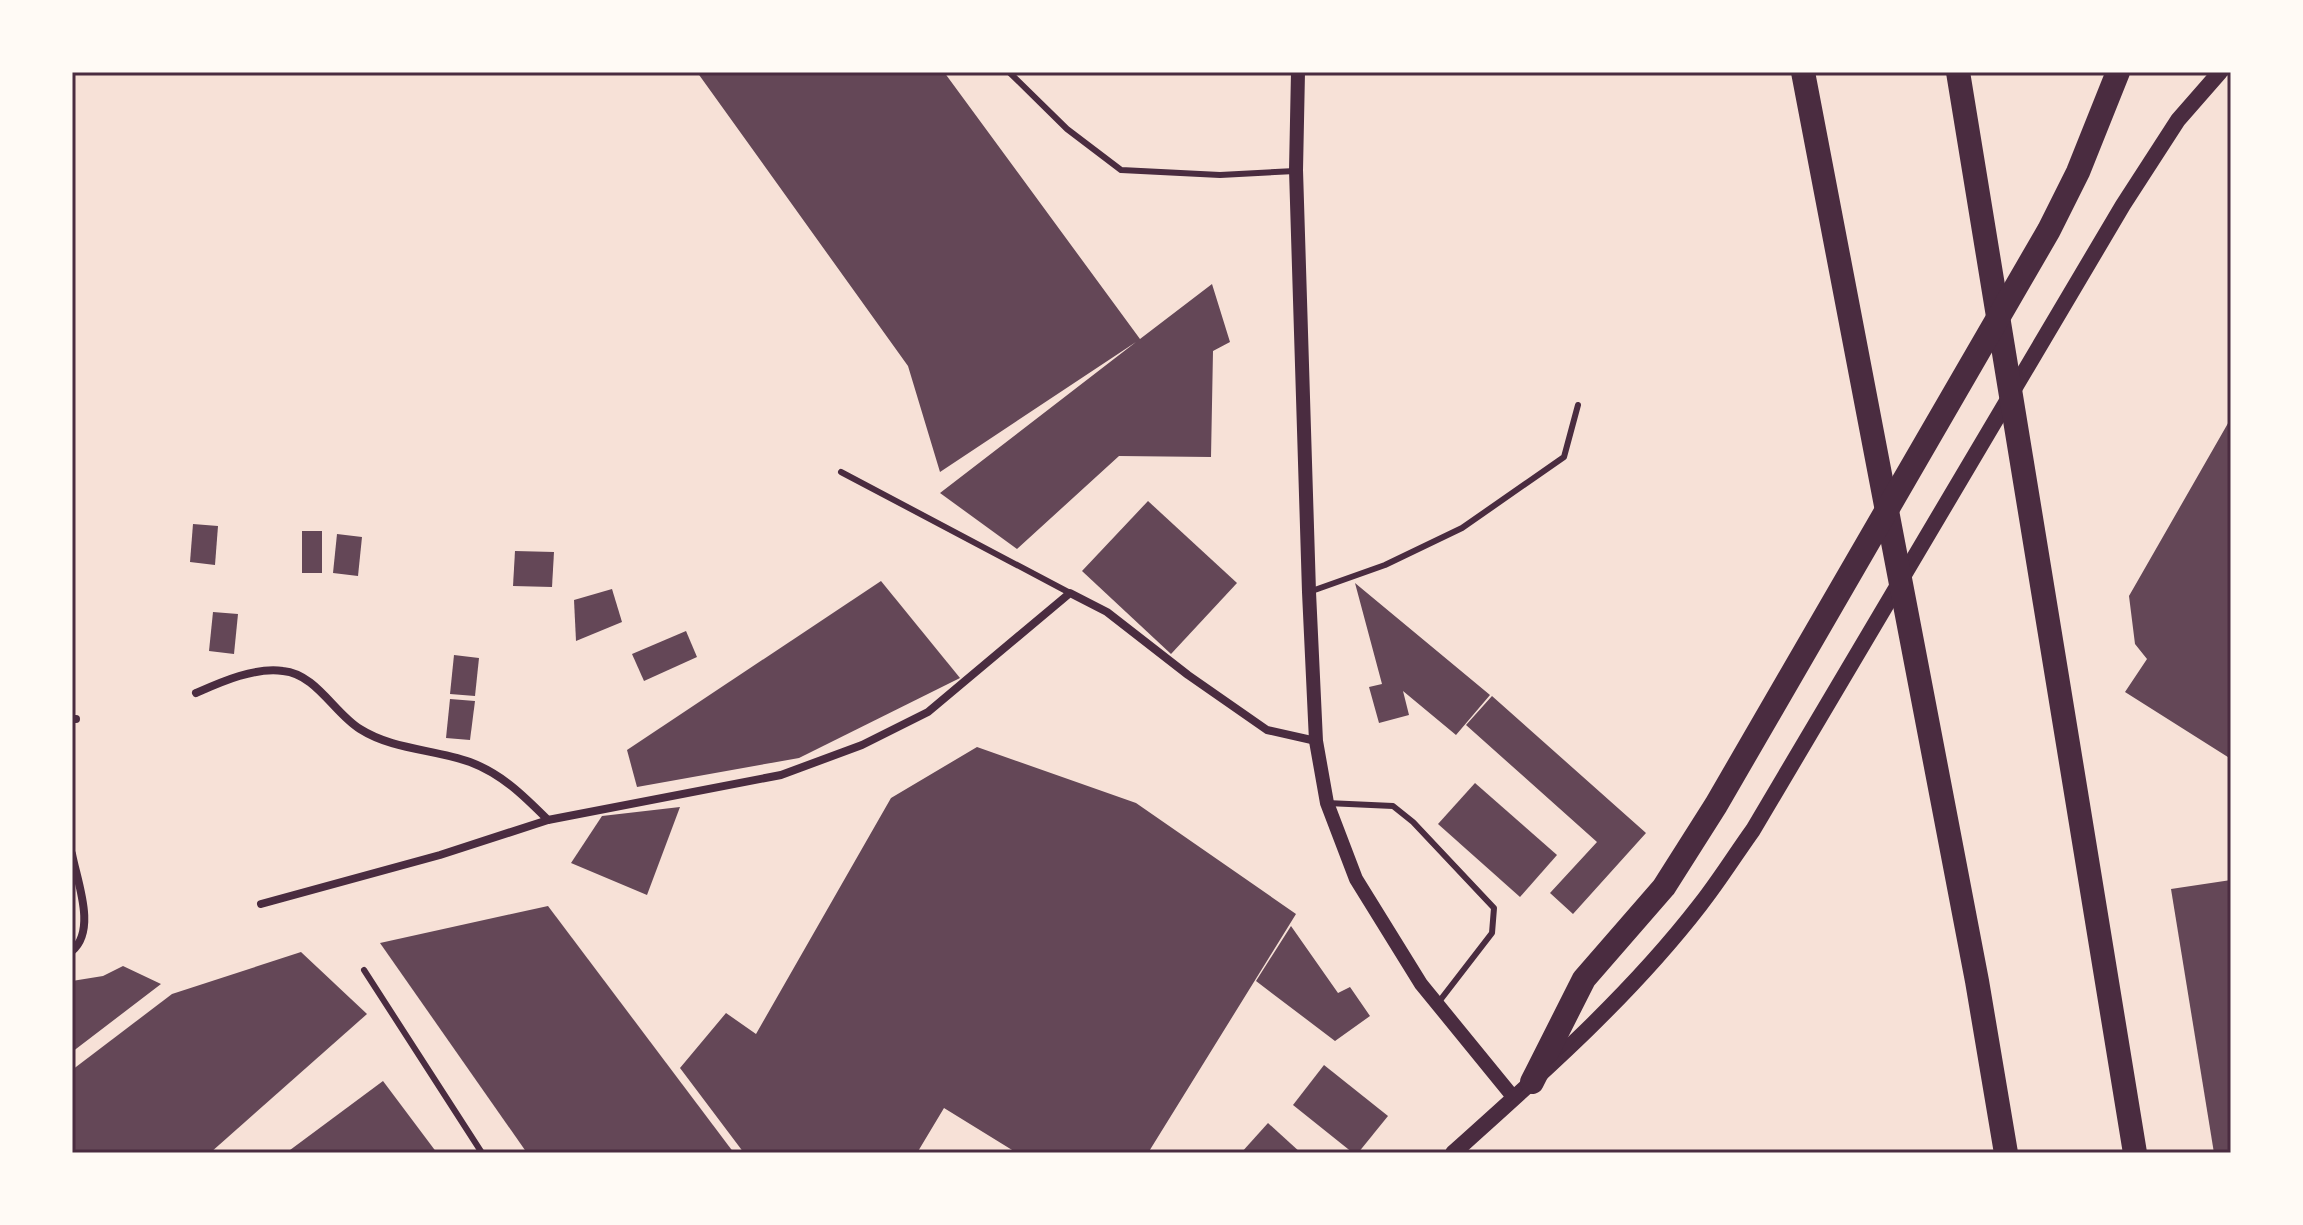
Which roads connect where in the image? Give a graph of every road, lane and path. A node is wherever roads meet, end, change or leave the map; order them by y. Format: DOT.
graph roads {
  1 [pos="1009,72"];
  2 [pos="1298,72"];
  3 [pos="1803,72"];
  4 [pos="1958,72"];
  5 [pos="2118,72"];
  6 [pos="2220,72"];
  7 [pos="1296,170"];
  8 [pos="1578,405"];
  9 [pos="841,472"];
  10 [pos="1309,592"];
  11 [pos="1070,593"];
  12 [pos="196,693"];
  13 [pos="1316,741"];
  14 [pos="1327,803"];
  15 [pos="548,820"];
  16 [pos="72,854"];
  17 [pos="261,904"];
  18 [pos="72,951"];
  19 [pos="364,970"];
  20 [pos="1438,1003"];
  21 [pos="1523,1090"];
  22 [pos="482,1153"];
  23 [pos="1453,1153"];
  24 [pos="2006,1153"];
  25 [pos="2135,1153"];
  1 -- 7 [label="lane"];
  2 -- 7 [label="street"];
  3 -- 24 [label="highway"];
  4 -- 25 [label="highway"];
  5 -- 21 [label="highway"];
  6 -- 21 [label="main road"];
  7 -- 10 [label="street"];
  8 -- 10 [label="lane"];
  9 -- 11 [label="lane"];
  10 -- 13 [label="street"];
  11 -- 13 [label="street"];
  11 -- 15 [label="street"];
  12 -- 15 [label="street"];
  13 -- 14 [label="street"];
  14 -- 20 [label="street"];
  14 -- 20 [label="lane"];
  15 -- 17 [label="street"];
  16 -- 18 [label="street"];
  19 -- 22 [label="lane"];
  20 -- 21 [label="street"];
  21 -- 23 [label="main road"];
}
